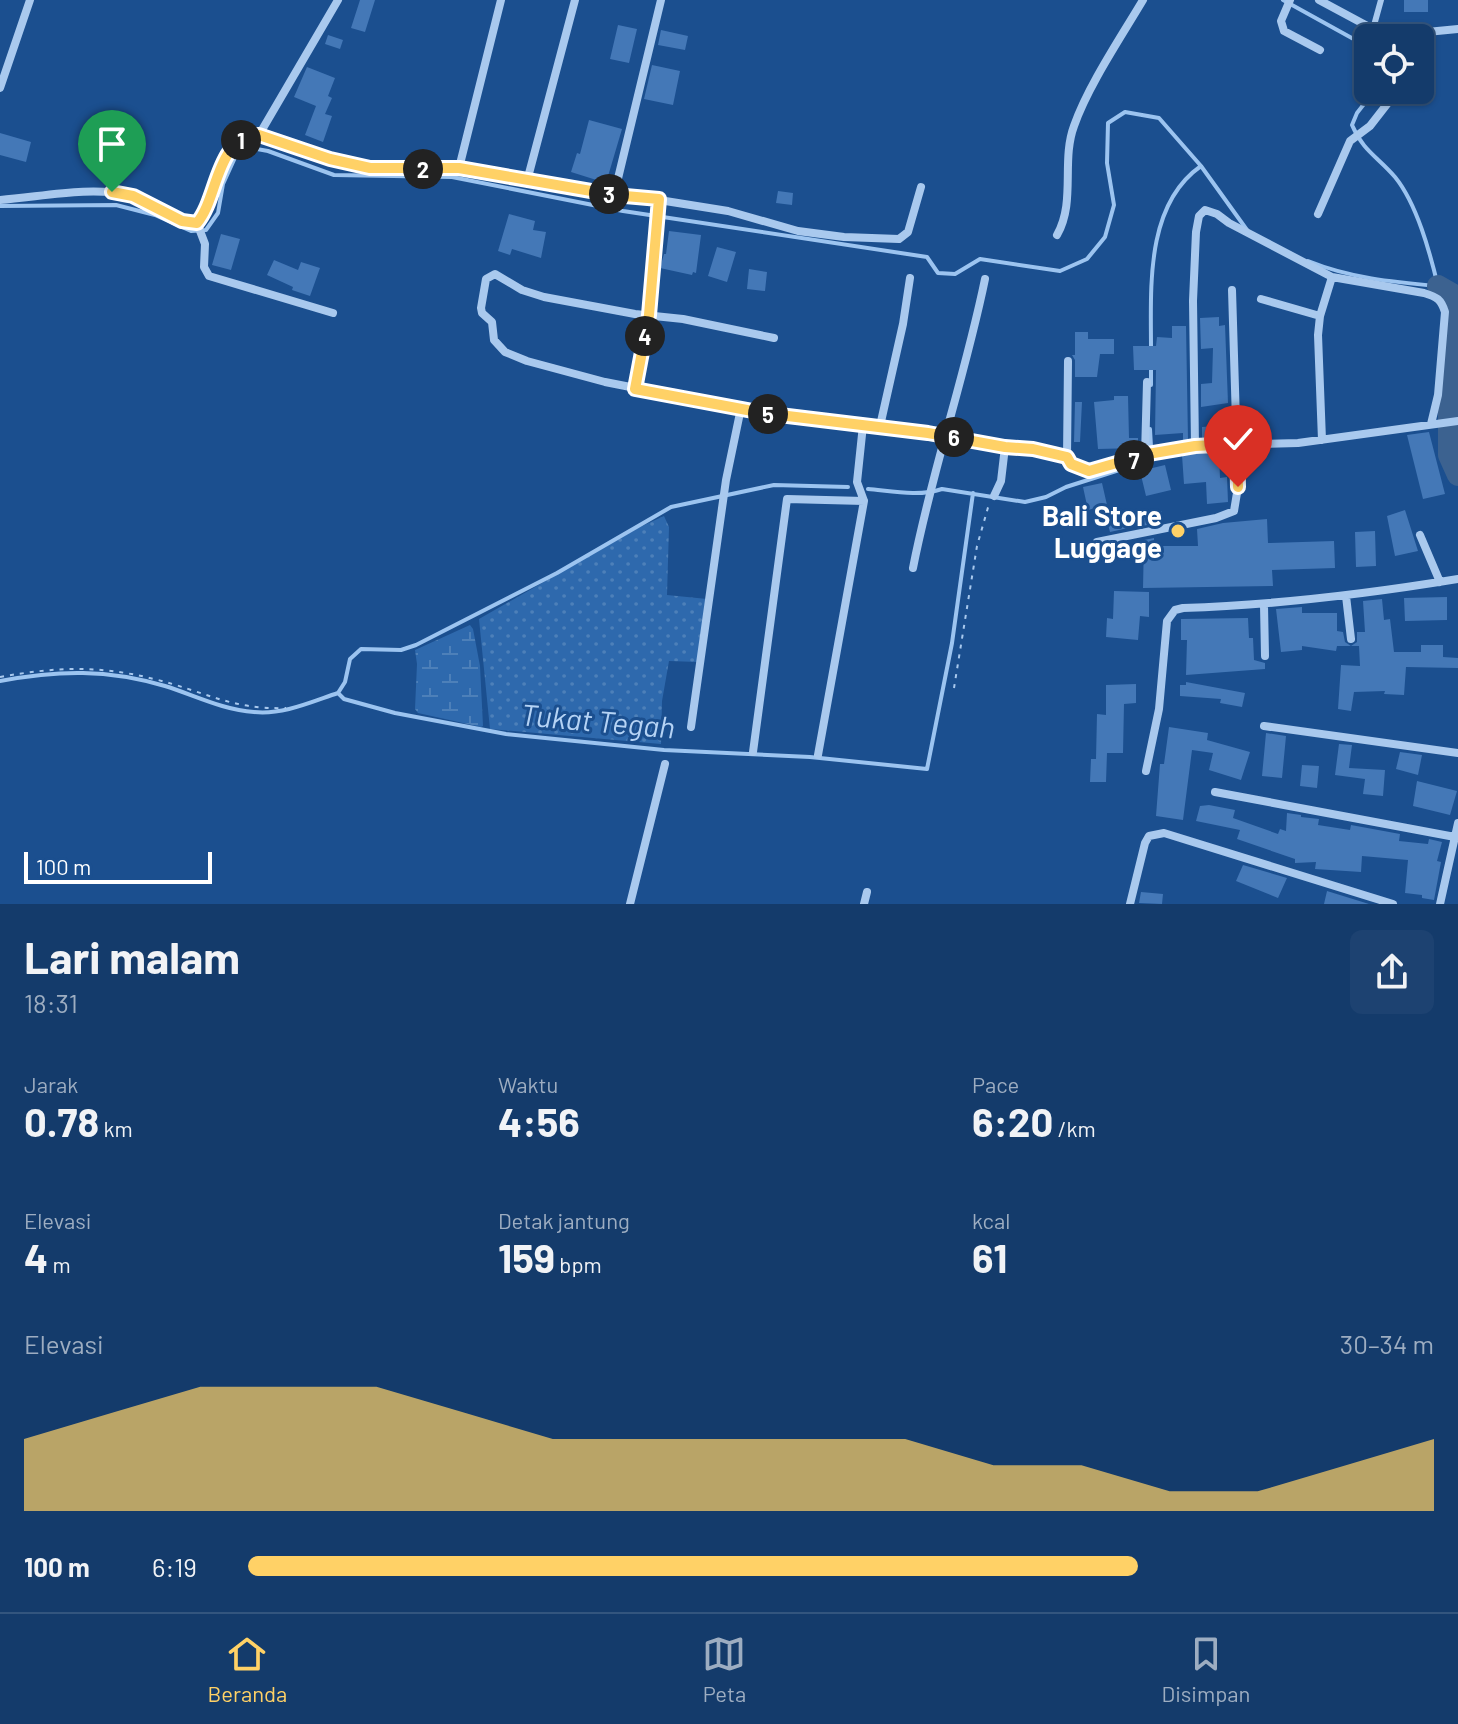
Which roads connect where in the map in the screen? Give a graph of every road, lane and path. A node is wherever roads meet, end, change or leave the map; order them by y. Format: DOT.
graph roads {
  1 [pos="30,0"];
  2 [pos="338,0"];
  3 [pos="501,0"];
  4 [pos="575,0"];
  5 [pos="661,0"];
  6 [pos="1143,0"];
  7 [pos="1319,0"];
  8 [pos="1381,0"];
  9 [pos="1288,4"];
  10 [pos="1364,24"];
  11 [pos="1374,24"];
  12 [pos="1458,29"];
  13 [pos="1434,35"];
  14 [pos="1320,50"];
  15 [pos="0,88"];
  16 [pos="1387,104"];
  17 [pos="259,135"];
  18 [pos="459,168"];
  19 [pos="527,181"];
  20 [pos="921,187"];
  21 [pos="614,195"];
  22 [pos="0,200"];
  23 [pos="659,203"];
  24 [pos="1318,214"];
  25 [pos="199,226"];
  26 [pos="1057,235"];
  27 [pos="1332,277"];
  28 [pos="910,278"];
  29 [pos="985,279"];
  30 [pos="1232,290"];
  31 [pos="1261,299"];
  32 [pos="333,313"];
  33 [pos="649,315"];
  34 [pos="1320,316"];
  35 [pos="774,338"];
  36 [pos="1068,361"];
  37 [pos="1147,382"];
  38 [pos="635,389"];
  39 [pos="741,408"];
  40 [pos="1458,421"];
  41 [pos="1433,423"];
  42 [pos="863,425"];
  43 [pos="880,426"];
  44 [pos="945,436"];
  45 [pos="1322,440"];
  46 [pos="1237,444"];
  47 [pos="1195,446"];
  48 [pos="1005,447"];
  49 [pos="1145,455"];
  50 [pos="1067,457"];
  51 [pos="994,496"];
  52 [pos="864,501"];
  53 [pos="986,509"];
  54 [pos="1420,535"];
  55 [pos="1097,542"];
  56 [pos="913,568"];
  57 [pos="1458,579"];
  58 [pos="1440,582"];
  59 [pos="1346,596"];
  60 [pos="1264,605"];
  61 [pos="1351,639"];
  62 [pos="1265,656"];
  63 [pos="0,677"];
  64 [pos="954,688"];
  65 [pos="286,708"];
  66 [pos="1264,726"];
  67 [pos="691,727"];
  68 [pos="753,752"];
  69 [pos="1458,753"];
  70 [pos="818,755"];
  71 [pos="665,764"];
  72 [pos="1146,771"];
  73 [pos="1215,792"];
  74 [pos="1458,823"];
  75 [pos="1455,837"];
  76 [pos="867,892"];
  77 [pos="630,904"];
  78 [pos="864,904"];
  79 [pos="1130,904"];
  80 [pos="1393,904"];
  81 [pos="1440,904"];
  1 -- 15 [label="street"];
  2 -- 17 [label="street"];
  3 -- 18 [label="street"];
  4 -- 19 [label="street"];
  5 -- 21 [label="street"];
  6 -- 26 [label="street"];
  7 -- 10 [label="street"];
  8 -- 11 [label="lane"];
  9 -- 14 [label="street"];
  12 -- 13 [label="street"];
  16 -- 24 [label="street"];
  17 -- 18 [label="street"];
  17 -- 25 [label="street"];
  18 -- 19 [label="street"];
  19 -- 21 [label="street"];
  20 -- 23 [label="street"];
  21 -- 23 [label="street"];
  22 -- 25 [label="street"];
  23 -- 33 [label="street"];
  25 -- 32 [label="street"];
  27 -- 34 [label="street"];
  27 -- 41 [label="street"];
  27 -- 47 [label="street"];
  28 -- 43 [label="street"];
  29 -- 44 [label="street"];
  30 -- 46 [label="street"];
  31 -- 34 [label="street"];
  33 -- 35 [label="street"];
  33 -- 38 [label="street"];
  33 -- 38 [label="street"];
  34 -- 45 [label="street"];
  36 -- 50 [label="street"];
  37 -- 49 [label="street"];
  38 -- 39 [label="street"];
  39 -- 42 [label="street"];
  39 -- 67 [label="street"];
  40 -- 41 [label="street"];
  41 -- 45 [label="street"];
  42 -- 43 [label="street"];
  42 -- 52 [label="street"];
  43 -- 44 [label="street"];
  44 -- 48 [label="street"];
  44 -- 56 [label="street"];
  45 -- 46 [label="street"];
  46 -- 47 [label="street"];
  46 -- 55 [label="street"];
  47 -- 49 [label="street"];
  48 -- 50 [label="street"];
  48 -- 51 [label="street"];
  49 -- 50 [label="street"];
  52 -- 68 [label="street"];
  52 -- 70 [label="street"];
  53 -- 64 [label="path"];
  54 -- 58 [label="street"];
  57 -- 58 [label="street"];
  58 -- 59 [label="street"];
  59 -- 60 [label="street"];
  59 -- 61 [label="street"];
  60 -- 62 [label="street"];
  60 -- 72 [label="street"];
  63 -- 65 [label="path"];
  66 -- 69 [label="street"];
  71 -- 77 [label="street"];
  73 -- 75 [label="street"];
  74 -- 75 [label="street"];
  75 -- 81 [label="street"];
  76 -- 78 [label="street"];
  79 -- 80 [label="street"];
}
